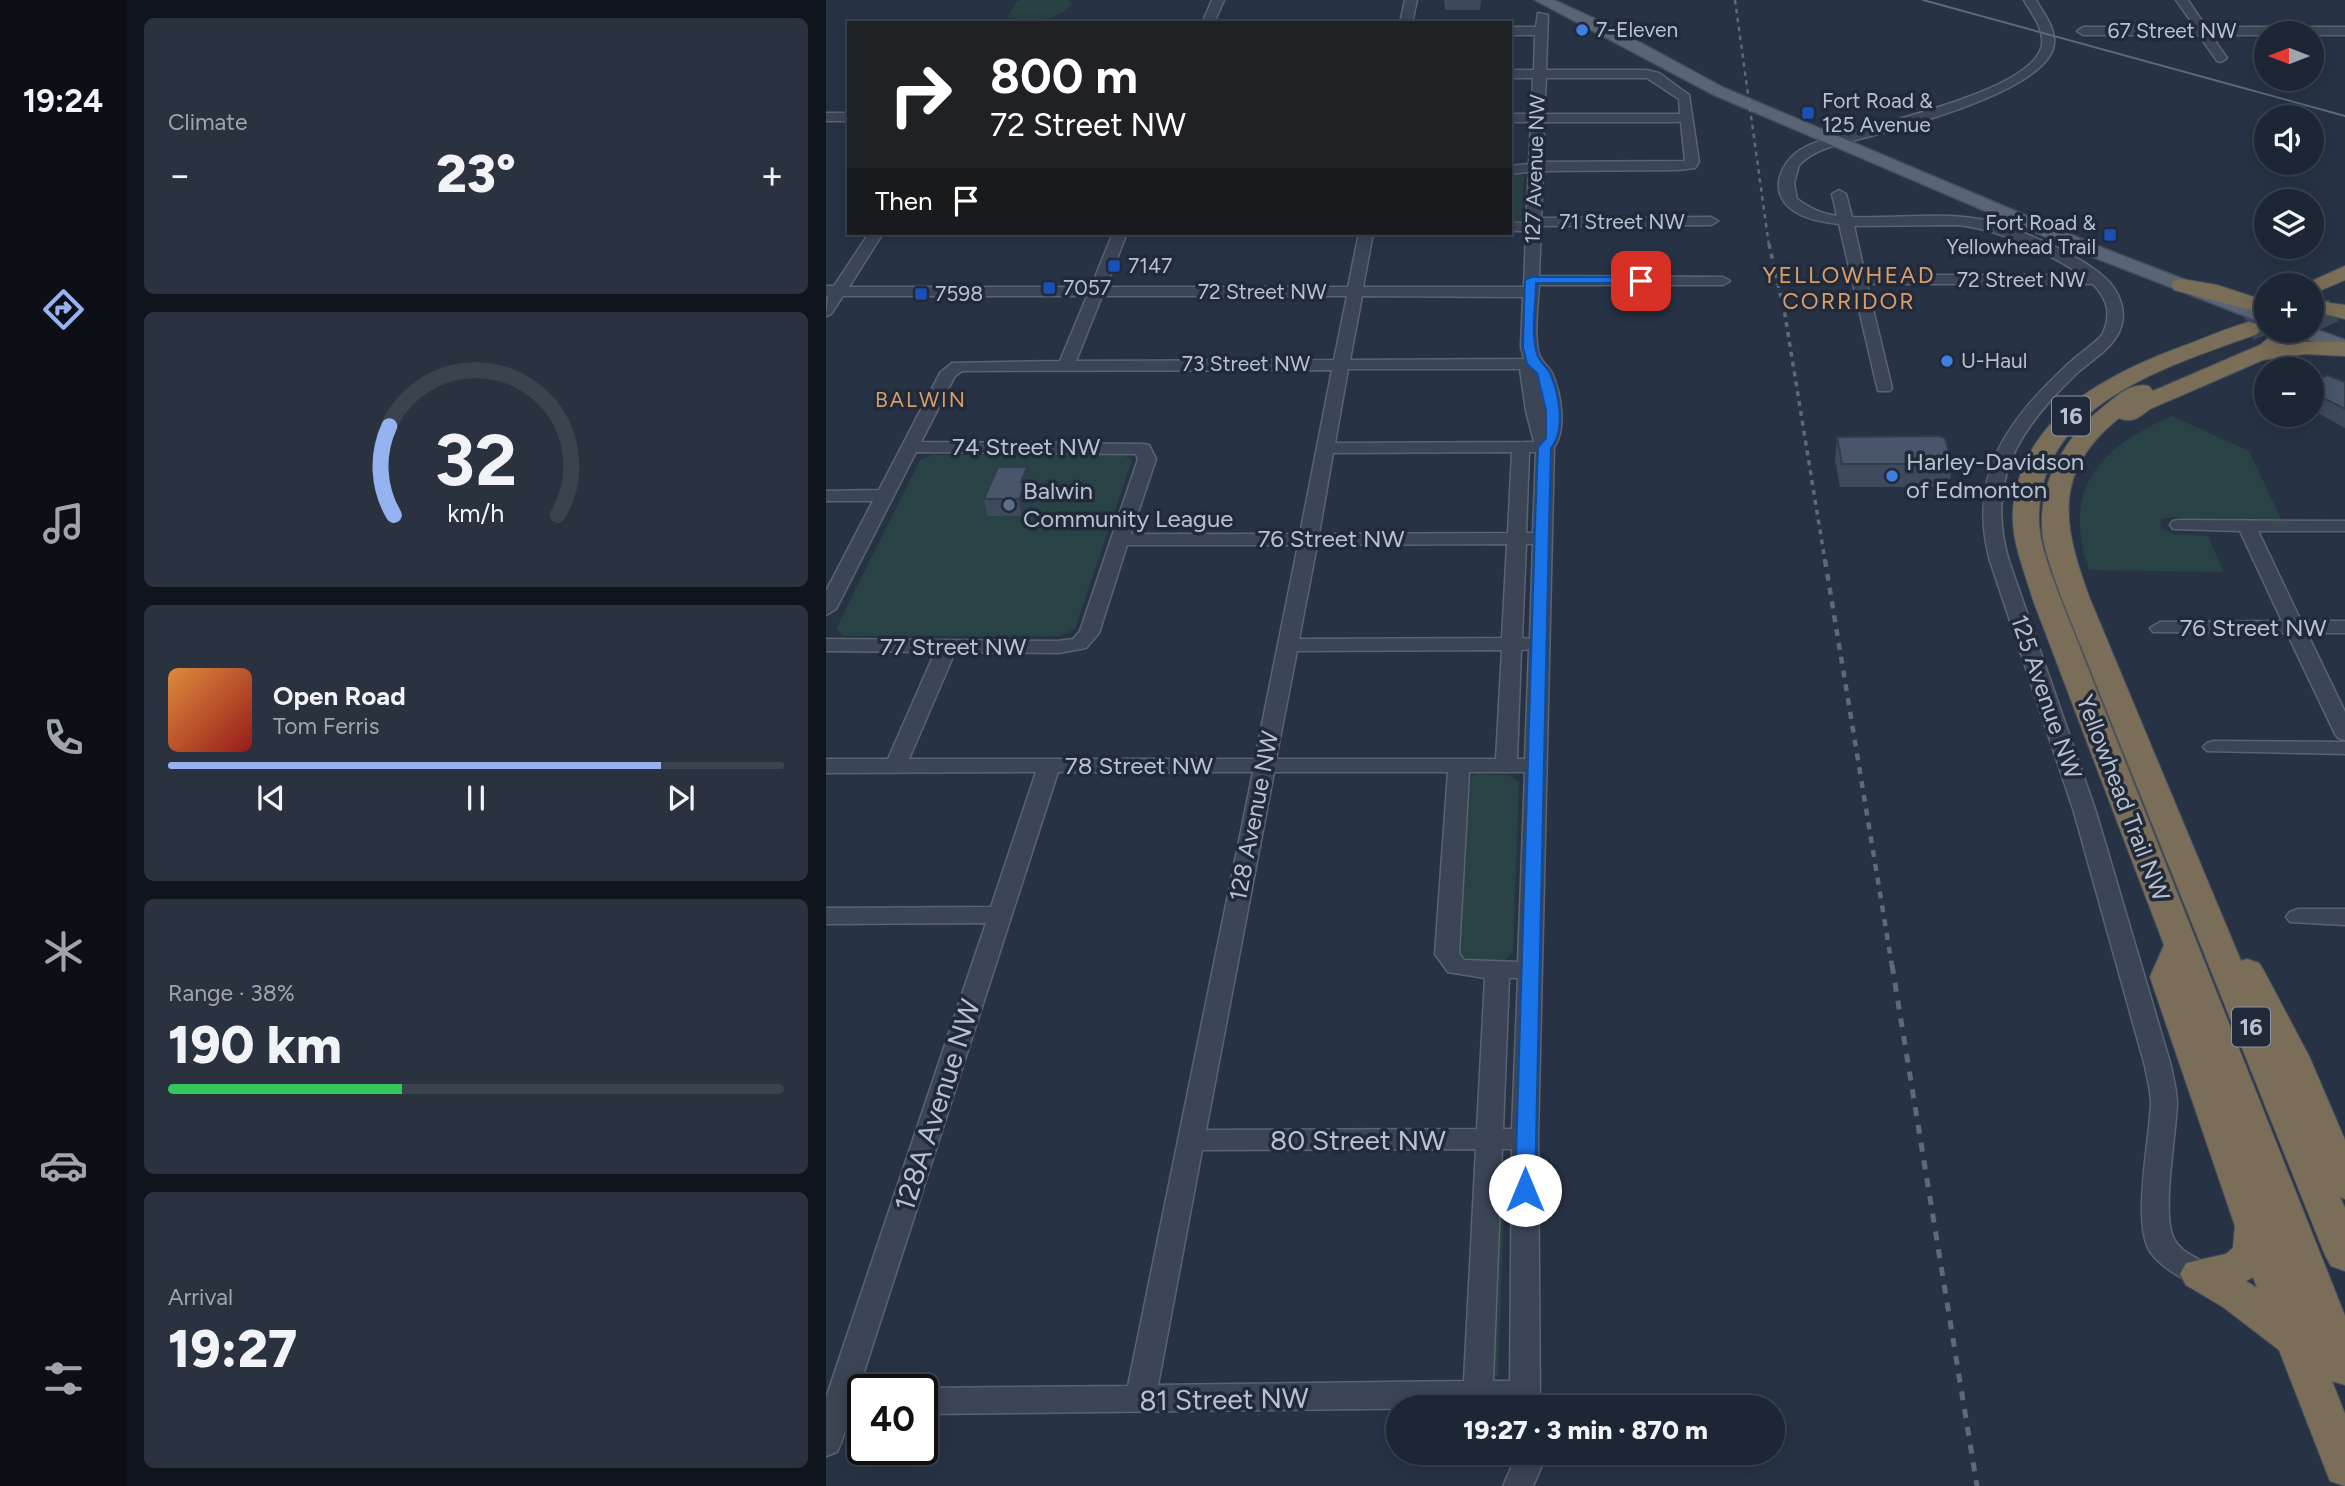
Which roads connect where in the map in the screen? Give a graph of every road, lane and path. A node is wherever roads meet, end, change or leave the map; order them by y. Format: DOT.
graph roads {
  1 [pos="1218,0"];
  2 [pos="1411,0"];
  3 [pos="1558,0"];
  4 [pos="2030,0"];
  5 [pos="2182,0"];
  6 [pos="1571,6"];
  7 [pos="1542,12"];
  8 [pos="1209,21"];
  9 [pos="1406,21"];
  10 [pos="1621,25"];
  11 [pos="1512,30"];
  12 [pos="2083,31"];
  13 [pos="2203,31"];
  14 [pos="2345,31"];
  15 [pos="2221,58"];
  16 [pos="1512,74"];
  17 [pos="1539,74"];
  18 [pos="826,117"];
  19 [pos="847,117"];
  20 [pos="1512,118"];
  21 [pos="1537,118"];
  22 [pos="1686,118"];
  23 [pos="1856,136"];
  24 [pos="1837,141"];
  25 [pos="1535,168"];
  26 [pos="1512,170"];
  27 [pos="1839,194"];
  28 [pos="1711,221"];
  29 [pos="1845,221"];
  30 [pos="1533,225"];
  31 [pos="1512,227"];
  32 [pos="874,235"];
  33 [pos="1119,235"];
  34 [pos="1366,235"];
  35 [pos="2345,272"];
  36 [pos="1859,279"];
  37 [pos="2099,280"];
  38 [pos="1723,281"];
  39 [pos="2207,281"];
  40 [pos="2182,285"];
  41 [pos="1530,286"];
  42 [pos="2345,288"];
  43 [pos="2254,290"];
  44 [pos="832,291"];
  45 [pos="1096,292"];
  46 [pos="1355,292"];
  47 [pos="2254,299"];
  48 [pos="2254,304"];
  49 [pos="826,311"];
  50 [pos="2325,317"];
  51 [pos="2254,330"];
  52 [pos="2254,331"];
  53 [pos="2254,335"];
  54 [pos="2254,338"];
  55 [pos="2281,343"];
  56 [pos="2298,343"];
  57 [pos="1067,364"];
  58 [pos="1342,364"];
  59 [pos="1533,364"];
  60 [pos="1884,388"];
  61 [pos="909,447"];
  62 [pos="1521,447"];
  63 [pos="1545,447"];
  64 [pos="1326,448"];
  65 [pos="884,495"];
  66 [pos="826,496"];
  67 [pos="2179,525"];
  68 [pos="2246,525"];
  69 [pos="2345,526"];
  70 [pos="1517,538"];
  71 [pos="1541,538"];
  72 [pos="1120,540"];
  73 [pos="1309,540"];
  74 [pos="2062,599"];
  75 [pos="826,609"];
  76 [pos="2295,627"];
  77 [pos="2345,627"];
  78 [pos="2160,628"];
  79 [pos="1512,644"];
  80 [pos="1539,644"];
  81 [pos="826,645"];
  82 [pos="1288,645"];
  83 [pos="947,647"];
  84 [pos="2345,734"];
  85 [pos="2214,747"];
  86 [pos="2345,748"];
  87 [pos="1506,765"];
  88 [pos="1536,765"];
  89 [pos="826,766"];
  90 [pos="895,766"];
  91 [pos="1049,766"];
  92 [pos="1264,766"];
  93 [pos="1460,766"];
  94 [pos="2158,800"];
  95 [pos="826,915"];
  96 [pos="1000,915"];
  97 [pos="2298,917"];
  98 [pos="2345,917"];
  99 [pos="2180,945"];
  100 [pos="1497,970"];
  101 [pos="1531,970"];
  102 [pos="1525,1139"];
  103 [pos="1191,1140"];
  104 [pos="1490,1140"];
  105 [pos="2345,1184"];
  106 [pos="2255,1221"];
  107 [pos="2345,1255"];
  108 [pos="2200,1274"];
  109 [pos="2295,1340"];
  110 [pos="2345,1367"];
  111 [pos="1478,1395"];
  112 [pos="1525,1395"];
  113 [pos="1386,1396"];
  114 [pos="843,1400"];
  115 [pos="1140,1400"];
  116 [pos="938,1401"];
  117 [pos="826,1443"];
  118 [pos="2345,1468"];
  1 -- 8 [label="street"];
  2 -- 9 [label="street"];
  3 -- 10 [label="main road"];
  4 -- 23 [label="street"];
  5 -- 13 [label="street"];
  6 -- 7 [label="main road"];
  6 -- 10 [label="main road"];
  6 -- 24 [label="main road"];
  7 -- 11 [label="street"];
  7 -- 17 [label="street, 127 Avenue NW"];
  10 -- 23 [label="main road"];
  12 -- 13 [label="street, 67 Street NW"];
  13 -- 14 [label="street, 67 Street NW"];
  13 -- 15 [label="street"];
  16 -- 17 [label="street"];
  17 -- 21 [label="street, 127 Avenue NW"];
  17 -- 22 [label="street"];
  18 -- 19 [label="street"];
  20 -- 21 [label="street"];
  21 -- 22 [label="street"];
  21 -- 25 [label="street, 127 Avenue NW"];
  22 -- 25 [label="street"];
  23 -- 24 [label="street"];
  23 -- 39 [label="main road"];
  24 -- 29 [label="street"];
  24 -- 40 [label="main road"];
  25 -- 26 [label="street"];
  25 -- 30 [label="street, 127 Avenue NW"];
  27 -- 29 [label="street"];
  28 -- 30 [label="street, 71 Street NW"];
  29 -- 36 [label="street"];
  29 -- 37 [label="street"];
  30 -- 31 [label="street, 71 Street NW"];
  30 -- 41 [label="street, 127 Avenue NW"];
  32 -- 44 [label="street"];
  33 -- 45 [label="street"];
  34 -- 46 [label="street, 128 Avenue NW"];
  35 -- 50 [label="highway"];
  36 -- 37 [label="street, 72 Street NW"];
  36 -- 60 [label="street"];
  37 -- 108 [label="street, 125 Avenue NW"];
  38 -- 41 [label="street, 72 Street NW"];
  39 -- 43 [label="highway"];
  39 -- 47 [label="main road"];
  40 -- 48 [label="highway"];
  40 -- 51 [label="main road"];
  40 -- 52 [label="highway"];
  41 -- 46 [label="street, 72 Street NW"];
  41 -- 59 [label="street, 127 Avenue NW"];
  42 -- 50 [label="highway"];
  44 -- 45 [label="street, 72 Street NW"];
  44 -- 49 [label="street"];
  45 -- 46 [label="street, 72 Street NW"];
  45 -- 57 [label="street"];
  46 -- 58 [label="street, 128 Avenue NW"];
  53 -- 74 [label="highway"];
  54 -- 74 [label="highway"];
  55 -- 56 [label="highway"];
  57 -- 58 [label="street, 73 Street NW"];
  57 -- 61 [label="street, 73 Street NW"];
  58 -- 59 [label="street, 73 Street NW"];
  58 -- 64 [label="street, 128 Avenue NW"];
  59 -- 63 [label="street, 127 Avenue NW"];
  61 -- 65 [label="street"];
  61 -- 72 [label="street, 74 Street NW"];
  62 -- 63 [label="street"];
  62 -- 64 [label="street"];
  62 -- 70 [label="street"];
  63 -- 71 [label="street, 127 Avenue NW"];
  64 -- 73 [label="street, 128 Avenue NW"];
  65 -- 66 [label="street"];
  65 -- 75 [label="street"];
  67 -- 68 [label="street"];
  68 -- 69 [label="street"];
  68 -- 76 [label="street"];
  70 -- 71 [label="street, 76 Street NW"];
  70 -- 73 [label="street, 76 Street NW"];
  70 -- 79 [label="street"];
  71 -- 80 [label="street, 127 Avenue NW"];
  72 -- 73 [label="street, 76 Street NW"];
  72 -- 83 [label="street, 77 Street NW"];
  73 -- 82 [label="street, 128 Avenue NW"];
  74 -- 94 [label="highway, Yellowhead Trail NW / 16"];
  74 -- 99 [label="highway, Yellowhead Trail NW / 16"];
  76 -- 77 [label="street, 76 Street NW"];
  76 -- 78 [label="street, 76 Street NW"];
  76 -- 84 [label="street"];
  79 -- 80 [label="street"];
  79 -- 82 [label="street"];
  79 -- 87 [label="street"];
  80 -- 88 [label="street, 127 Avenue NW"];
  81 -- 83 [label="street, 77 Street NW"];
  82 -- 92 [label="street, 128 Avenue NW"];
  83 -- 90 [label="street"];
  85 -- 86 [label="street"];
  87 -- 88 [label="street, 78 Street NW"];
  87 -- 93 [label="street, 78 Street NW"];
  88 -- 101 [label="street, 127 Avenue NW"];
  89 -- 90 [label="street, 78 Street NW"];
  90 -- 91 [label="street, 78 Street NW"];
  91 -- 92 [label="street, 78 Street NW"];
  91 -- 96 [label="street, 128A Avenue NW"];
  92 -- 93 [label="street, 78 Street NW"];
  92 -- 103 [label="street, 128 Avenue NW"];
  93 -- 100 [label="street"];
  94 -- 105 [label="highway"];
  94 -- 107 [label="highway, Yellowhead Trail NW / 16"];
  95 -- 96 [label="street"];
  96 -- 114 [label="street, 128A Avenue NW"];
  97 -- 98 [label="street"];
  99 -- 106 [label="highway"];
  99 -- 110 [label="highway, Yellowhead Trail NW / 16"];
  100 -- 101 [label="street"];
  100 -- 104 [label="street"];
  101 -- 102 [label="street, 127 Avenue NW"];
  102 -- 104 [label="street, 80 Street NW"];
  102 -- 112 [label="street, 127 Avenue NW"];
  103 -- 104 [label="street, 80 Street NW"];
  103 -- 115 [label="street, 128 Avenue NW"];
  104 -- 111 [label="street"];
  106 -- 108 [label="highway"];
  106 -- 109 [label="highway"];
  108 -- 109 [label="highway"];
  109 -- 118 [label="highway"];
  113 -- 115 [label="street, 81 Street NW"];
  114 -- 117 [label="street, 128A Avenue NW"];
  115 -- 116 [label="street, 81 Street NW"];
}
